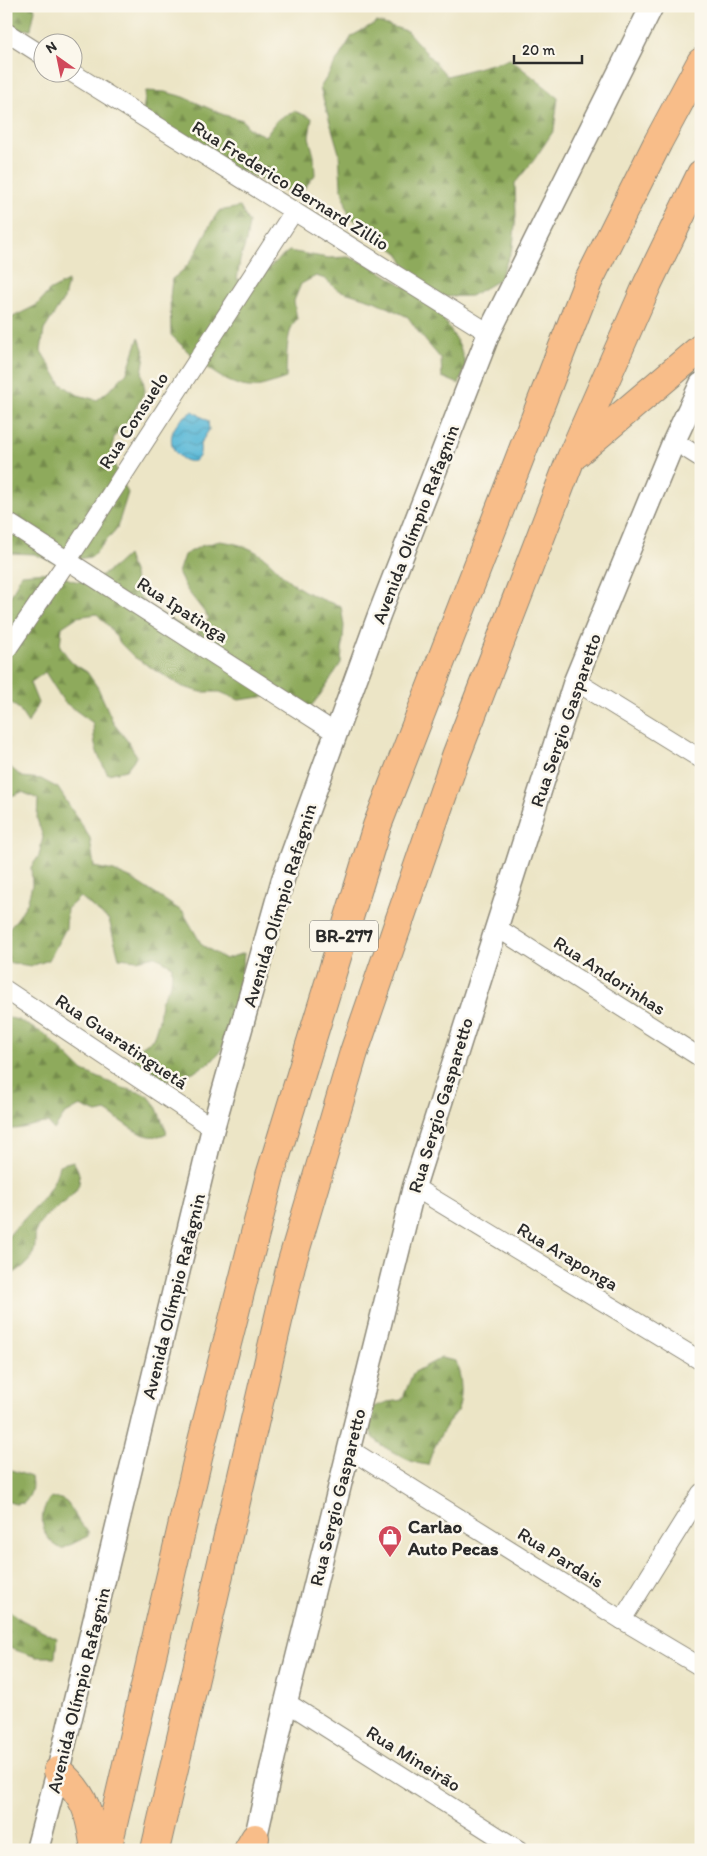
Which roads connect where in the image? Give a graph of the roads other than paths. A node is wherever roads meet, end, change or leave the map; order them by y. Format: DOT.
graph roads {
  1 [pos="652,6"];
  2 [pos="6,32"];
  3 [pos="32,49"];
  4 [pos="701,62"];
  5 [pos="82,79"];
  6 [pos="701,174"];
  7 [pos="294,211"];
  8 [pos="489,333"];
  9 [pos="701,348"];
  10 [pos="701,384"];
  11 [pos="674,441"];
  12 [pos="571,458"];
  13 [pos="701,458"];
  14 [pos="6,521"];
  15 [pos="68,560"];
  16 [pos="6,651"];
  17 [pos="575,681"];
  18 [pos="336,733"];
  19 [pos="701,760"];
  20 [pos="496,927"];
  21 [pos="6,990"];
  22 [pos="701,1058"];
  23 [pos="213,1128"];
  24 [pos="414,1187"];
  25 [pos="701,1360"];
  26 [pos="349,1449"];
  27 [pos="701,1493"];
  28 [pos="622,1620"];
  29 [pos="701,1667"];
  30 [pos="286,1702"];
  31 [pos="58,1771"];
  32 [pos="252,1846"];
  33 [pos="37,1850"];
  34 [pos="95,1850"];
  35 [pos="107,1850"];
  36 [pos="155,1850"];
  37 [pos="518,1850"];
  1 -- 8 [label="street, Avenida Olímpio Rafagnin"];
  2 -- 3 [label="street"];
  4 -- 35 [label="highway, BR-277"];
  5 -- 7 [label="street, Rua Frederico Bernard Zillio"];
  6 -- 12 [label="highway, BR-277"];
  7 -- 8 [label="street, Rua Frederico Bernard Zillio"];
  7 -- 15 [label="street, Rua Consuelo"];
  8 -- 18 [label="street, Avenida Olímpio Rafagnin"];
  9 -- 12 [label="highway"];
  10 -- 11 [label="street, Rua Sergio Gasparetto"];
  11 -- 13 [label="street"];
  11 -- 17 [label="street, Rua Sergio Gasparetto"];
  12 -- 36 [label="highway, BR-277"];
  14 -- 15 [label="street, Rua Ipatinga"];
  15 -- 16 [label="street, Rua Consuelo"];
  15 -- 18 [label="street, Rua Ipatinga"];
  17 -- 19 [label="street"];
  17 -- 20 [label="street, Rua Sergio Gasparetto"];
  18 -- 23 [label="street, Avenida Olímpio Rafagnin"];
  20 -- 22 [label="street, Rua Andorinhas"];
  20 -- 24 [label="street, Rua Sergio Gasparetto"];
  21 -- 23 [label="street, Rua Guaratinguetá"];
  23 -- 31 [label="street, Avenida Olímpio Rafagnin"];
  24 -- 25 [label="street, Rua Araponga"];
  24 -- 26 [label="street, Rua Sergio Gasparetto"];
  26 -- 28 [label="street, Rua Pardais"];
  26 -- 30 [label="street, Rua Sergio Gasparetto"];
  27 -- 28 [label="street"];
  28 -- 29 [label="street, Rua Pardais"];
  30 -- 32 [label="street, Rua Sergio Gasparetto"];
  30 -- 37 [label="street, Rua Mineirão"];
  31 -- 33 [label="street, Avenida Olímpio Rafagnin"];
  31 -- 34 [label="highway"];
}
